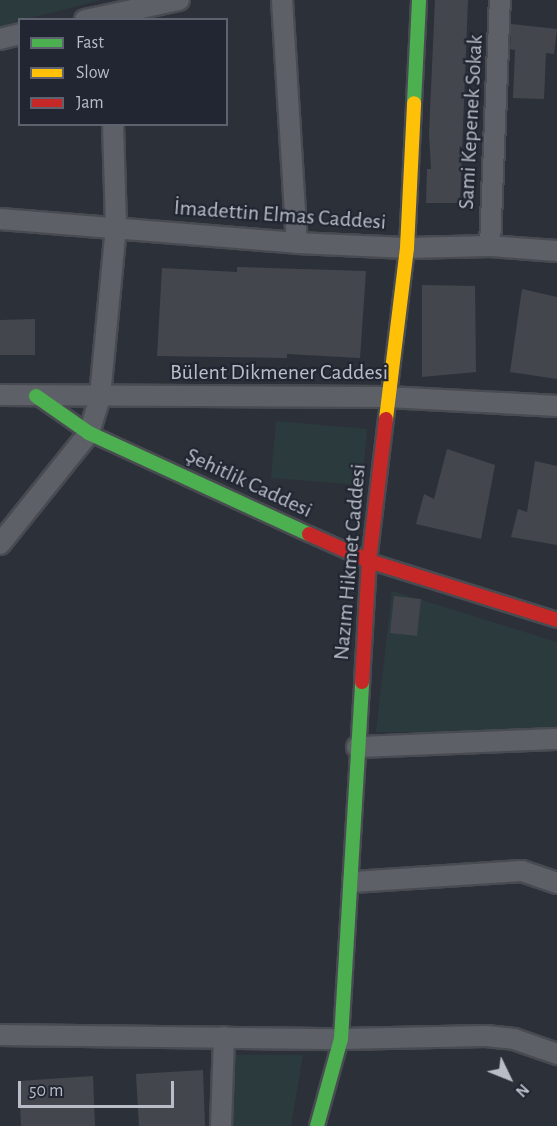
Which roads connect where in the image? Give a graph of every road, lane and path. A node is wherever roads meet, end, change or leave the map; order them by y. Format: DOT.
graph roads {
  1 [pos="179,0"];
  2 [pos="282,0"];
  3 [pos="419,0"];
  4 [pos="501,0"];
  5 [pos="109,17"];
  6 [pos="18,34"];
  7 [pos="0,39"];
  8 [pos="113,126"];
  9 [pos="0,219"];
  10 [pos="116,226"];
  11 [pos="297,243"];
  12 [pos="490,246"];
  13 [pos="407,248"];
  14 [pos="557,251"];
  15 [pos="0,395"];
  16 [pos="36,396"];
  17 [pos="100,396"];
  18 [pos="387,397"];
  19 [pos="557,406"];
  20 [pos="89,433"];
  21 [pos="0,544"];
  22 [pos="369,561"];
  23 [pos="557,620"];
  24 [pos="557,739"];
  25 [pos="357,747"];
  26 [pos="353,882"];
  27 [pos="557,883"];
  28 [pos="0,1035"];
  29 [pos="224,1037"];
  30 [pos="341,1039"];
  31 [pos="557,1054"];
  32 [pos="220,1126"];
  33 [pos="317,1126"];
  1 -- 5 [label="street"];
  2 -- 11 [label="street"];
  3 -- 13 [label="street, Nazım Hikmet Caddesi"];
  4 -- 12 [label="street, Sami Kepenek Sokak"];
  6 -- 7 [label="street"];
  8 -- 10 [label="street"];
  9 -- 10 [label="street, İmadettin Elmas Caddesi"];
  10 -- 11 [label="street, İmadettin Elmas Caddesi"];
  10 -- 17 [label="street"];
  11 -- 13 [label="street, İmadettin Elmas Caddesi"];
  12 -- 13 [label="street, İmadettin Elmas Caddesi"];
  12 -- 14 [label="street, İmadettin Elmas Caddesi"];
  13 -- 18 [label="street, Nazım Hikmet Caddesi"];
  15 -- 16 [label="street, Bülent Dikmener Caddesi"];
  16 -- 17 [label="street, Bülent Dikmener Caddesi"];
  16 -- 20 [label="street, Şehitlik Caddesi"];
  17 -- 18 [label="street, Bülent Dikmener Caddesi"];
  17 -- 20 [label="street"];
  18 -- 19 [label="street, Bülent Dikmener Caddesi"];
  18 -- 22 [label="street, Nazım Hikmet Caddesi"];
  20 -- 21 [label="street"];
  20 -- 22 [label="street, Şehitlik Caddesi"];
  22 -- 23 [label="street, Şehitlik Caddesi"];
  22 -- 25 [label="street, Nazım Hikmet Caddesi"];
  24 -- 25 [label="street"];
  25 -- 26 [label="street, Nazım Hikmet Caddesi"];
  26 -- 27 [label="street"];
  26 -- 30 [label="street, Nazım Hikmet Caddesi"];
  28 -- 29 [label="street"];
  29 -- 30 [label="street"];
  29 -- 32 [label="street"];
  30 -- 31 [label="street"];
  30 -- 33 [label="street, Nazım Hikmet Caddesi"];
}
